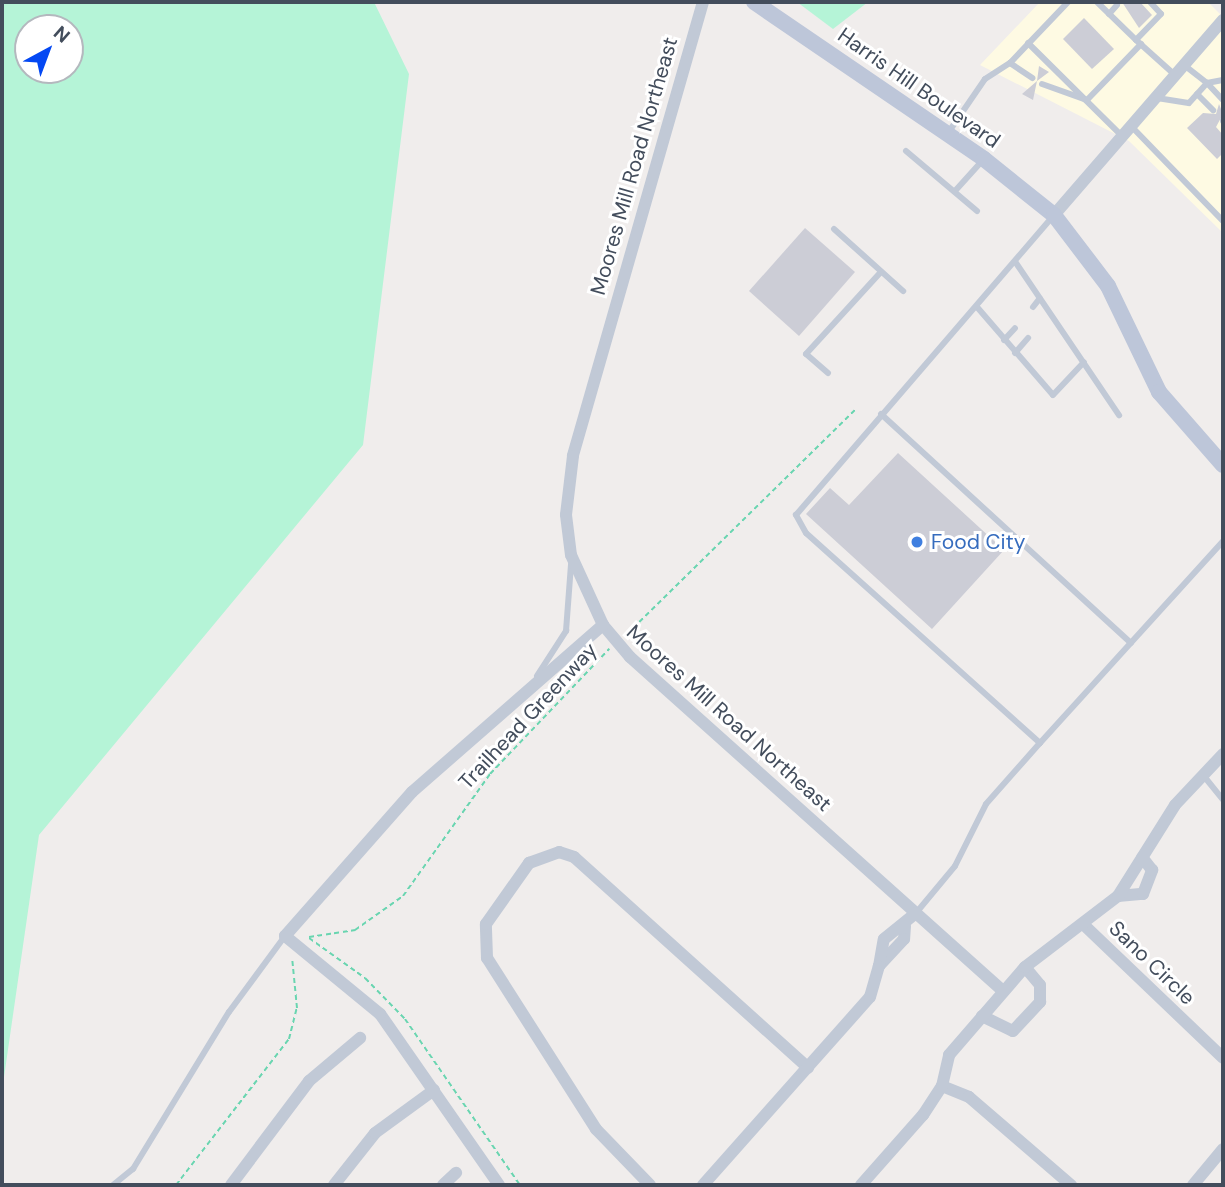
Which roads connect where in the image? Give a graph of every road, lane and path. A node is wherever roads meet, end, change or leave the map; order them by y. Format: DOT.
graph roads {
  1 [pos="703,2"];
  2 [pos="754,2"];
  3 [pos="769,2"];
  4 [pos="1068,2"];
  5 [pos="1097,2"];
  6 [pos="1147,3"];
  7 [pos="1117,5"];
  8 [pos="1109,14"];
  9 [pos="1131,19"];
  10 [pos="782,20"];
  11 [pos="1221,25"];
  12 [pos="1123,27"];
  13 [pos="1139,42"];
  14 [pos="1028,43"];
  15 [pos="1010,63"];
  16 [pos="1184,65"];
  17 [pos="1175,75"];
  18 [pos="1032,78"];
  19 [pos="1223,80"];
  20 [pos="1207,83"];
  21 [pos="1042,84"];
  22 [pos="1197,94"];
  23 [pos="1155,98"];
  24 [pos="1087,100"];
  25 [pos="1223,100"];
  26 [pos="1213,110"];
  27 [pos="1126,131"];
  28 [pos="948,133"];
  29 [pos="905,151"];
  30 [pos="985,159"];
  31 [pos="955,191"];
  32 [pos="977,211"];
  33 [pos="1054,215"];
  34 [pos="1223,221"];
  35 [pos="834,229"];
  36 [pos="1016,262"];
  37 [pos="881,272"];
  38 [pos="902,291"];
  39 [pos="1040,298"];
  40 [pos="977,307"];
  41 [pos="1033,307"];
  42 [pos="1015,328"];
  43 [pos="1028,338"];
  44 [pos="1004,340"];
  45 [pos="1015,353"];
  46 [pos="1084,362"];
  47 [pos="828,373"];
  48 [pos="858,408"];
  49 [pos="881,414"];
  50 [pos="1119,415"];
  51 [pos="1223,465"];
  52 [pos="1223,541"];
  53 [pos="571,555"];
  54 [pos="603,625"];
  55 [pos="617,643"];
  56 [pos="1131,643"];
  57 [pos="537,676"];
  58 [pos="1040,743"];
  59 [pos="1223,754"];
  60 [pos="1202,774"];
  61 [pos="1223,800"];
  62 [pos="1142,857"];
  63 [pos="1118,896"];
  64 [pos="916,914"];
  65 [pos="1084,925"];
  66 [pos="285,936"];
  67 [pos="309,937"];
  68 [pos="291,958"];
  69 [pos="1025,967"];
  70 [pos="1003,991"];
  71 [pos="982,1016"];
  72 [pos="360,1038"];
  73 [pos="1223,1058"];
  74 [pos="808,1068"];
  75 [pos="942,1086"];
  76 [pos="433,1090"];
  77 [pos="1223,1149"];
  78 [pos="456,1173"];
  79 [pos="113,1185"];
  80 [pos="176,1185"];
  81 [pos="231,1185"];
  82 [pos="334,1185"];
  83 [pos="443,1185"];
  84 [pos="499,1185"];
  85 [pos="650,1185"];
  86 [pos="703,1185"];
  87 [pos="861,1185"];
  88 [pos="1071,1185"];
  89 [pos="1193,1185"];
  1 -- 53 [label="street, Moores Mill Road Northeast"];
  2 -- 10 [label="street, Harris Hill Boulevard"];
  3 -- 10 [label="street"];
  4 -- 14 [label="lane"];
  5 -- 8 [label="lane"];
  6 -- 13 [label="lane"];
  7 -- 8 [label="lane"];
  8 -- 12 [label="lane"];
  9 -- 12 [label="lane"];
  10 -- 28 [label="street, Harris Hill Boulevard"];
  11 -- 16 [label="street"];
  12 -- 13 [label="lane"];
  13 -- 17 [label="lane"];
  13 -- 24 [label="lane"];
  14 -- 15 [label="lane"];
  14 -- 24 [label="lane"];
  15 -- 18 [label="lane"];
  15 -- 28 [label="lane"];
  16 -- 17 [label="street"];
  16 -- 20 [label="lane"];
  17 -- 23 [label="street"];
  19 -- 20 [label="lane"];
  20 -- 22 [label="lane"];
  20 -- 25 [label="lane"];
  21 -- 24 [label="lane"];
  22 -- 23 [label="lane"];
  22 -- 26 [label="lane"];
  23 -- 27 [label="street"];
  24 -- 27 [label="lane"];
  27 -- 33 [label="street"];
  27 -- 34 [label="lane"];
  28 -- 30 [label="street, Harris Hill Boulevard"];
  29 -- 31 [label="lane"];
  30 -- 31 [label="lane"];
  30 -- 33 [label="street, Harris Hill Boulevard"];
  31 -- 32 [label="lane"];
  33 -- 36 [label="lane"];
  33 -- 51 [label="street, Harris Hill Boulevard"];
  35 -- 37 [label="lane"];
  36 -- 39 [label="lane"];
  36 -- 40 [label="lane"];
  37 -- 38 [label="lane"];
  37 -- 47 [label="lane"];
  39 -- 41 [label="lane"];
  39 -- 46 [label="lane"];
  40 -- 44 [label="lane"];
  40 -- 49 [label="lane"];
  42 -- 44 [label="lane"];
  43 -- 45 [label="lane"];
  44 -- 45 [label="lane"];
  45 -- 46 [label="lane"];
  46 -- 50 [label="lane"];
  48 -- 55 [label="path, Trailhead Greenway"];
  49 -- 56 [label="lane"];
  49 -- 58 [label="lane"];
  52 -- 56 [label="lane"];
  53 -- 54 [label="street, Moores Mill Road Northeast"];
  53 -- 57 [label="lane"];
  54 -- 55 [label="street, Moores Mill Road Northeast"];
  54 -- 57 [label="street"];
  55 -- 64 [label="street, Moores Mill Road Northeast"];
  55 -- 67 [label="path, Trailhead Greenway"];
  56 -- 58 [label="lane"];
  57 -- 66 [label="street"];
  58 -- 64 [label="lane"];
  59 -- 60 [label="street"];
  60 -- 61 [label="lane"];
  60 -- 62 [label="street"];
  62 -- 63 [label="street"];
  62 -- 63 [label="street"];
  63 -- 65 [label="street"];
  64 -- 70 [label="street, Moores Mill Road Northeast"];
  64 -- 74 [label="street"];
  65 -- 69 [label="street"];
  65 -- 73 [label="street, Sano Circle"];
  66 -- 76 [label="street"];
  66 -- 79 [label="lane"];
  68 -- 80 [label="path"];
  69 -- 70 [label="street"];
  69 -- 71 [label="street"];
  70 -- 71 [label="street"];
  71 -- 75 [label="street"];
  72 -- 81 [label="street"];
  74 -- 85 [label="street"];
  74 -- 86 [label="street"];
  75 -- 87 [label="street"];
  75 -- 88 [label="street"];
  76 -- 82 [label="street"];
  76 -- 84 [label="street"];
  77 -- 89 [label="street"];
  78 -- 83 [label="street"];
}
